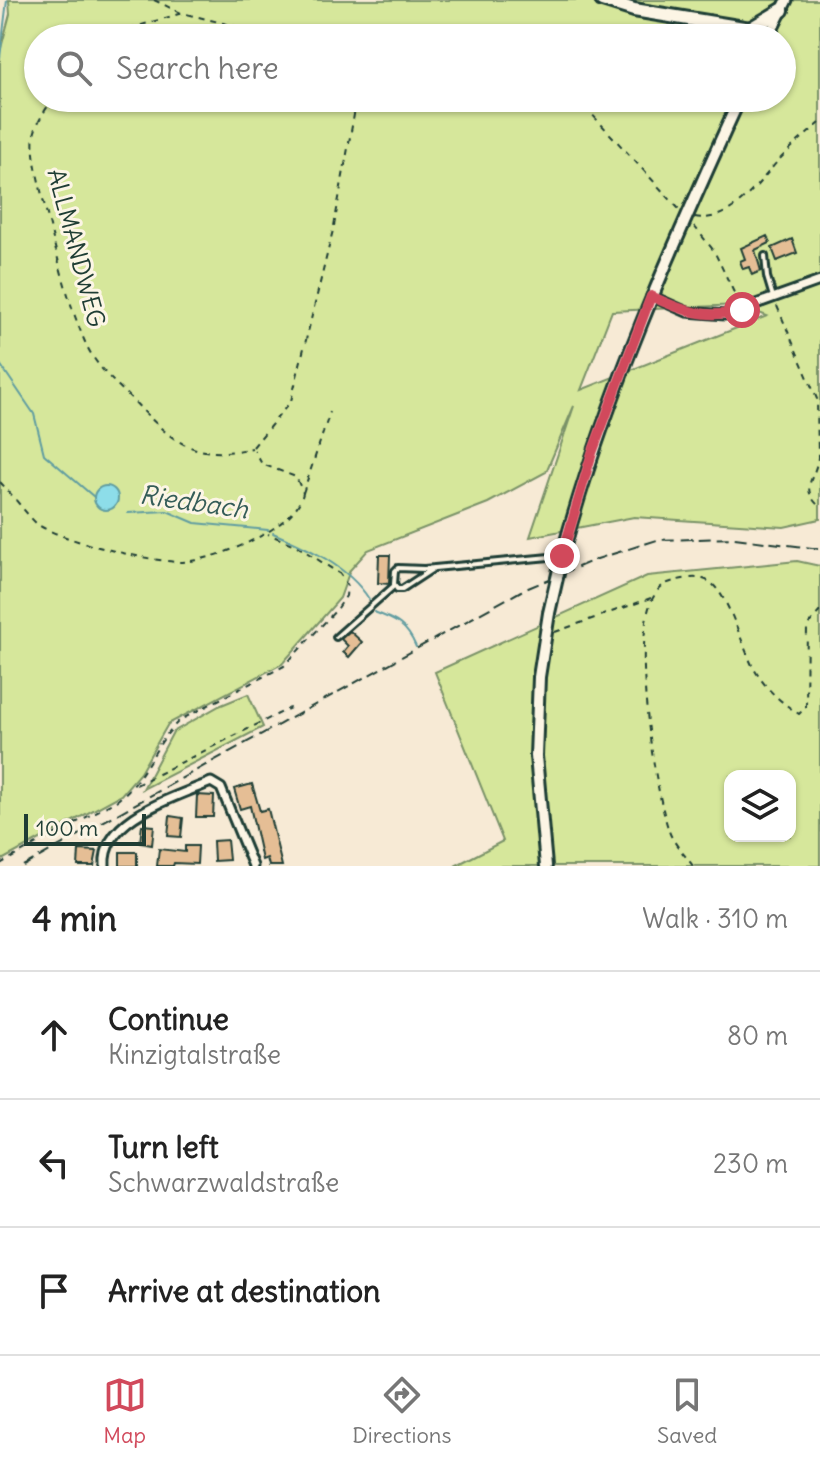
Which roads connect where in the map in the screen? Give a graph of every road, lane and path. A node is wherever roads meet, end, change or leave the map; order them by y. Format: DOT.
graph roads {
  1 [pos="154,0"];
  2 [pos="602,0"];
  3 [pos="784,5"];
  4 [pos="182,13"];
  5 [pos="711,23"];
  6 [pos="145,24"];
  7 [pos="227,24"];
  8 [pos="718,24"];
  9 [pos="757,24"];
  10 [pos="773,24"];
  11 [pos="44,112"];
  12 [pos="354,112"];
  13 [pos="590,112"];
  14 [pos="734,112"];
  15 [pos="820,123"];
  16 [pos="686,216"];
  17 [pos="765,256"];
  18 [pos="820,281"];
  19 [pos="651,296"];
  20 [pos="774,297"];
  21 [pos="742,310"];
  22 [pos="330,412"];
  23 [pos="252,448"];
  24 [pos="0,482"];
  25 [pos="303,493"];
  26 [pos="820,507"];
  27 [pos="268,534"];
  28 [pos="562,556"];
  29 [pos="434,568"];
  30 [pos="395,585"];
  31 [pos="652,597"];
  32 [pos="820,611"];
  33 [pos="545,636"];
  34 [pos="336,637"];
  35 [pos="290,708"];
  36 [pos="135,786"];
  37 [pos="0,864"];
  38 [pos="105,866"];
  39 [pos="253,866"];
  40 [pos="546,866"];
  41 [pos="693,866"];
  1 -- 4 [label="path"];
  2 -- 5 [label="main road"];
  3 -- 9 [label="main road"];
  3 -- 10 [label="street"];
  4 -- 6 [label="path"];
  4 -- 7 [label="path"];
  5 -- 8 [label="main road"];
  11 -- 23 [label="path, ALLMANDWEG"];
  12 -- 23 [label="path"];
  13 -- 16 [label="path"];
  14 -- 16 [label="main road"];
  15 -- 16 [label="path"];
  16 -- 19 [label="main road"];
  16 -- 21 [label="path"];
  17 -- 20 [label="lane"];
  18 -- 20 [label="street"];
  19 -- 21 [label="street"];
  19 -- 28 [label="main road"];
  20 -- 21 [label="street"];
  20 -- 26 [label="path"];
  22 -- 25 [label="path"];
  23 -- 25 [label="path"];
  24 -- 27 [label="path"];
  25 -- 27 [label="path"];
  27 -- 36 [label="path"];
  28 -- 29 [label="lane"];
  28 -- 33 [label="main road, bridge"];
  29 -- 30 [label="lane"];
  29 -- 30 [label="lane"];
  30 -- 34 [label="lane"];
  31 -- 32 [label="path"];
  31 -- 33 [label="path"];
  31 -- 41 [label="path"];
  33 -- 40 [label="main road"];
  35 -- 36 [label="path"];
  36 -- 37 [label="path"];
  38 -- 39 [label="street"];
}
